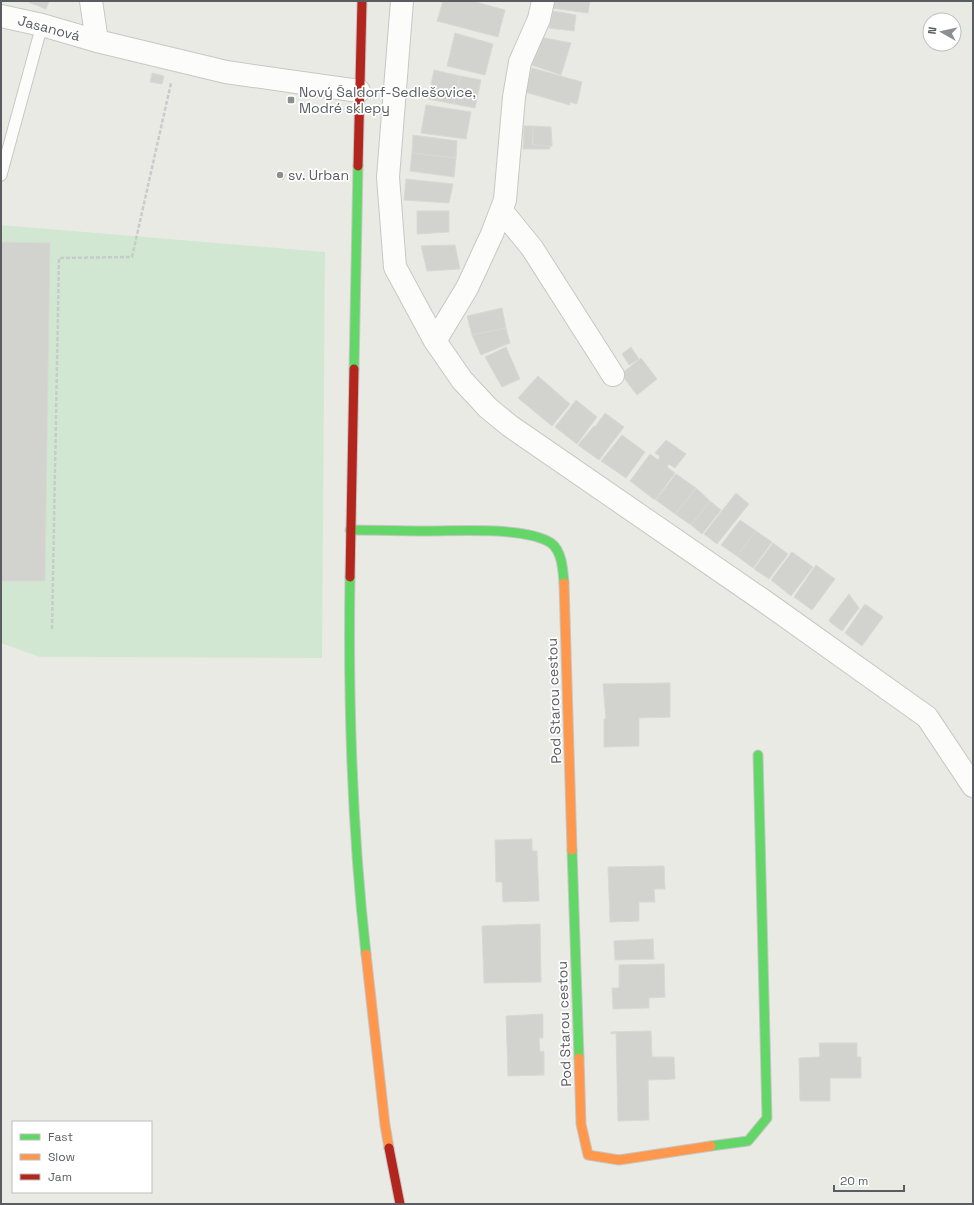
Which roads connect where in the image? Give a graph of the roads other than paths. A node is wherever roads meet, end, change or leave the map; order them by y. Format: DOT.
graph roads {
  1 [pos="91,1"];
  2 [pos="362,1"];
  3 [pos="402,1"];
  4 [pos="543,1"];
  5 [pos="1,16"];
  6 [pos="42,25"];
  7 [pos="97,41"];
  8 [pos="359,91"];
  9 [pos="1,176"];
  10 [pos="501,210"];
  11 [pos="435,341"];
  12 [pos="613,375"];
  13 [pos="350,530"];
  14 [pos="758,755"];
  15 [pos="973,786"];
  16 [pos="400,1204"];
  1 -- 7 [label="street"];
  2 -- 8 [label="street"];
  3 -- 11 [label="street"];
  4 -- 10 [label="street"];
  5 -- 6 [label="street, Jasanová"];
  6 -- 7 [label="street, Jasanová"];
  6 -- 9 [label="lane"];
  7 -- 8 [label="street, Jasanová"];
  8 -- 13 [label="street"];
  10 -- 11 [label="street"];
  10 -- 12 [label="street"];
  11 -- 15 [label="street"];
  13 -- 14 [label="street, Pod Starou cestou"];
  13 -- 16 [label="street"];
}
